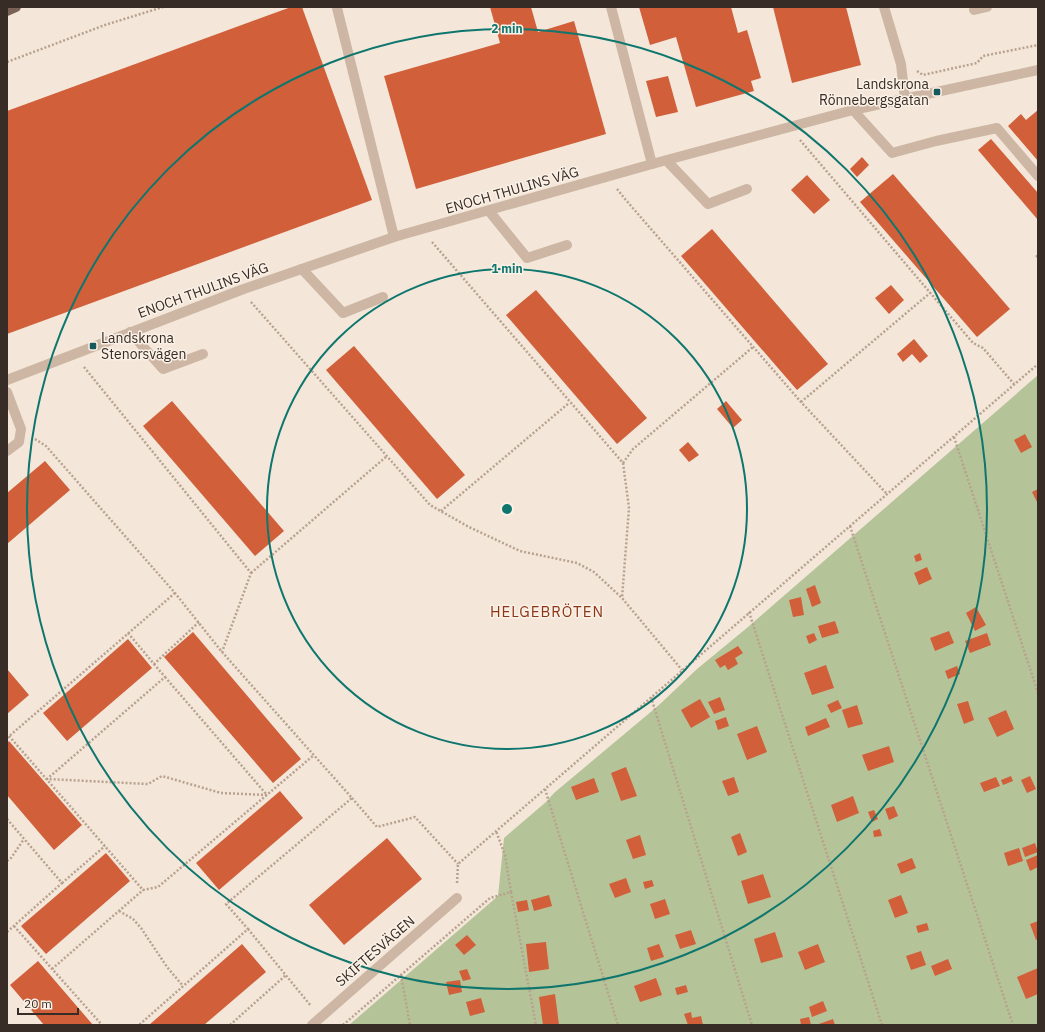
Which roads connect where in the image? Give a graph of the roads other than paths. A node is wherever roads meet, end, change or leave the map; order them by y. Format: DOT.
graph roads {
  1 [pos="16,7"];
  2 [pos="611,7"];
  3 [pos="884,7"];
  4 [pos="987,7"];
  5 [pos="337,8"];
  6 [pos="974,10"];
  7 [pos="7,11"];
  8 [pos="1038,70"];
  9 [pos="905,99"];
  10 [pos="853,110"];
  11 [pos="667,161"];
  12 [pos="652,164"];
  13 [pos="1038,176"];
  14 [pos="747,189"];
  15 [pos="489,211"];
  16 [pos="394,237"];
  17 [pos="567,245"];
  18 [pos="302,269"];
  19 [pos="383,297"];
  20 [pos="130,332"];
  21 [pos="203,354"];
  22 [pos="7,380"];
  23 [pos="7,392"];
  24 [pos="7,451"];
  25 [pos="456,898"];
  26 [pos="312,1025"];
  1 -- 7 [label="main road"];
  2 -- 12 [label="street"];
  3 -- 9 [label="street"];
  4 -- 6 [label="street"];
  5 -- 16 [label="street"];
  8 -- 9 [label="street, ENOCH THULINS VÄG"];
  9 -- 10 [label="street, ENOCH THULINS VÄG"];
  10 -- 11 [label="street, ENOCH THULINS VÄG"];
  10 -- 13 [label="street"];
  11 -- 12 [label="street, ENOCH THULINS VÄG"];
  11 -- 14 [label="street"];
  12 -- 15 [label="street, ENOCH THULINS VÄG"];
  15 -- 16 [label="street, ENOCH THULINS VÄG"];
  15 -- 17 [label="street"];
  16 -- 18 [label="street, ENOCH THULINS VÄG"];
  18 -- 19 [label="street"];
  18 -- 20 [label="street, ENOCH THULINS VÄG"];
  20 -- 21 [label="street"];
  20 -- 22 [label="street, ENOCH THULINS VÄG"];
  23 -- 24 [label="street"];
  25 -- 26 [label="street, SKIFTESVÄGEN"];
}
